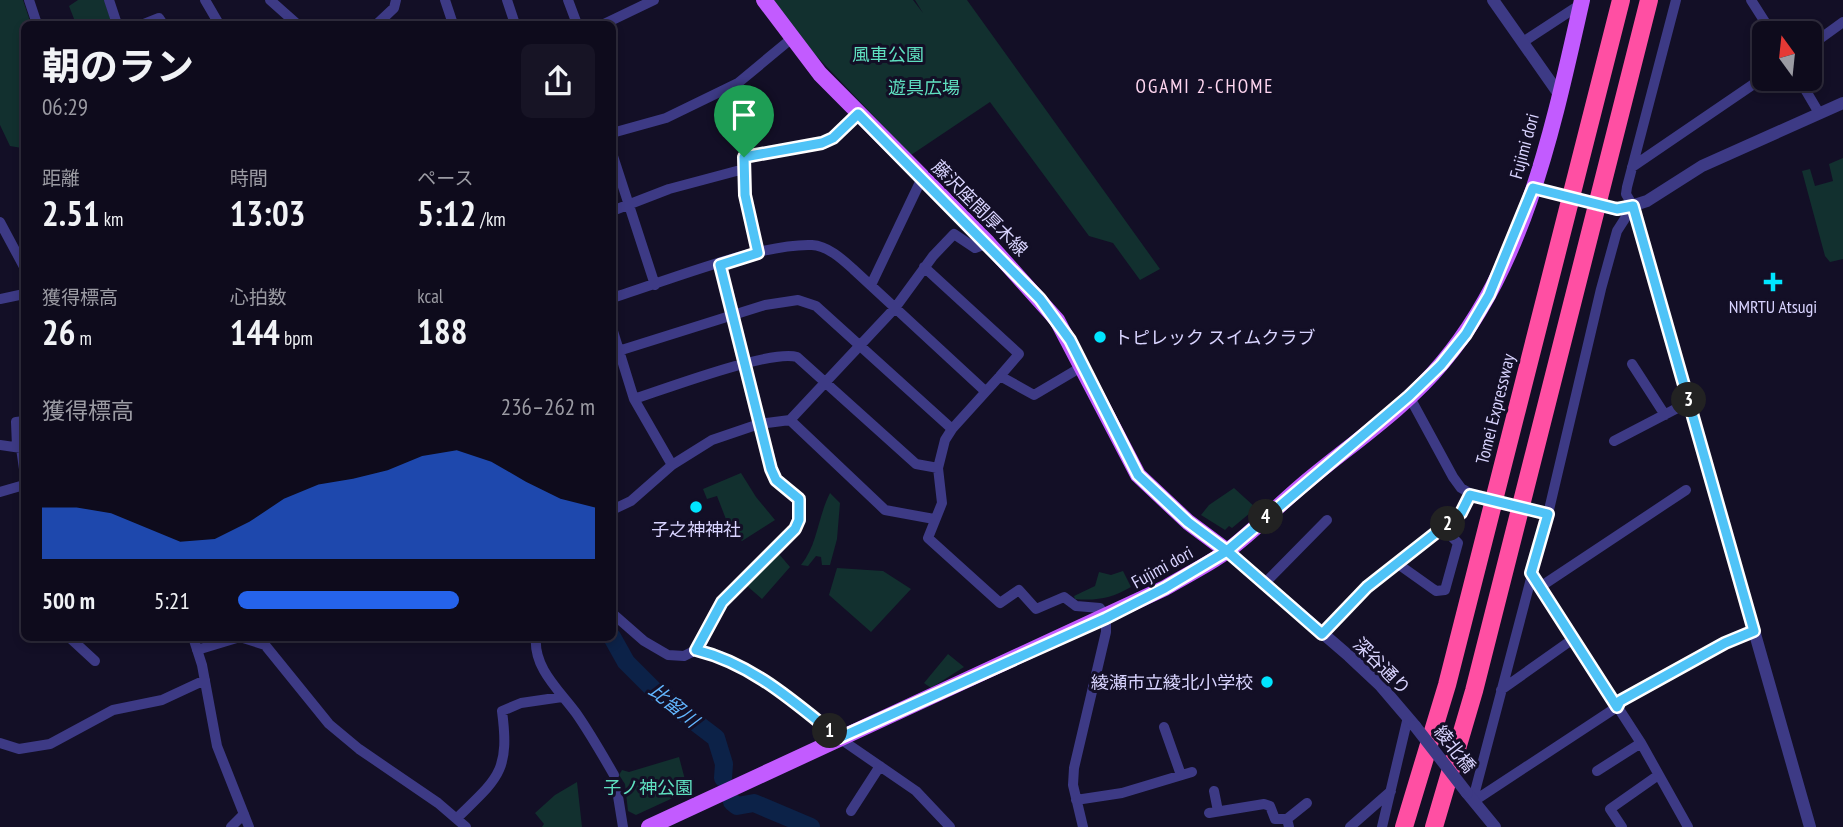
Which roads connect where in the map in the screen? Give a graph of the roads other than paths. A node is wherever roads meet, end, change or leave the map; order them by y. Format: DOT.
graph roads {
  1 [pos="29,0"];
  2 [pos="109,0"];
  3 [pos="205,0"];
  4 [pos="396,0"];
  5 [pos="445,0"];
  6 [pos="507,0"];
  7 [pos="568,0"];
  8 [pos="654,0"];
  9 [pos="764,0"];
  10 [pos="1493,0"];
  11 [pos="1621,0"];
  12 [pos="1649,0"];
  13 [pos="1676,0"];
  14 [pos="1751,0"];
  15 [pos="276,2"];
  16 [pos="1582,2"];
  17 [pos="36,21"];
  18 [pos="116,21"];
  19 [pos="217,21"];
  20 [pos="294,21"];
  21 [pos="380,21"];
  22 [pos="452,21"];
  23 [pos="514,21"];
  24 [pos="576,21"];
  25 [pos="610,21"];
  26 [pos="1764,21"];
  27 [pos="1843,22"];
  28 [pos="1822,37"];
  29 [pos="791,39"];
  30 [pos="1523,42"];
  31 [pos="1752,85"];
  32 [pos="1806,91"];
  33 [pos="1559,94"];
  34 [pos="1843,103"];
  35 [pos="1819,113"];
  36 [pos="858,114"];
  37 [pos="616,132"];
  38 [pos="616,165"];
  39 [pos="1632,167"];
  40 [pos="744,169"];
  41 [pos="922,178"];
  42 [pos="1541,190"];
  43 [pos="629,204"];
  44 [pos="1633,206"];
  45 [pos="616,209"];
  46 [pos="0,222"];
  47 [pos="988,243"];
  48 [pos="758,253"];
  49 [pos="21,261"];
  50 [pos="720,265"];
  51 [pos="924,267"];
  52 [pos="655,285"];
  53 [pos="871,285"];
  54 [pos="21,295"];
  55 [pos="616,297"];
  56 [pos="0,299"];
  57 [pos="894,308"];
  58 [pos="730,316"];
  59 [pos="860,346"];
  60 [pos="616,352"];
  61 [pos="1632,364"];
  62 [pos="743,365"];
  63 [pos="1083,366"];
  64 [pos="1000,376"];
  65 [pos="824,385"];
  66 [pos="985,391"];
  67 [pos="1409,396"];
  68 [pos="634,399"];
  69 [pos="1689,402"];
  70 [pos="1665,415"];
  71 [pos="21,421"];
  72 [pos="790,421"];
  73 [pos="759,424"];
  74 [pos="952,429"];
  75 [pos="1614,441"];
  76 [pos="0,444"];
  77 [pos="17,447"];
  78 [pos="21,448"];
  79 [pos="672,466"];
  80 [pos="938,468"];
  81 [pos="21,486"];
  82 [pos="1686,490"];
  83 [pos="0,492"];
  84 [pos="1470,495"];
  85 [pos="616,508"];
  86 [pos="1544,513"];
  87 [pos="934,519"];
  88 [pos="1327,520"];
  89 [pos="1443,528"];
  90 [pos="1227,551"];
  91 [pos="1398,564"];
  92 [pos="1531,573"];
  93 [pos="1266,582"];
  94 [pos="1539,587"];
  95 [pos="616,616"];
  96 [pos="1106,618"];
  97 [pos="1754,631"];
  98 [pos="1322,634"];
  99 [pos="1573,639"];
  100 [pos="75,641"];
  101 [pos="194,641"];
  102 [pos="227,641"];
  103 [pos="252,641"];
  104 [pos="536,641"];
  105 [pos="197,650"];
  106 [pos="696,650"];
  107 [pos="95,661"];
  108 [pos="205,680"];
  109 [pos="1501,690"];
  110 [pos="562,697"];
  111 [pos="1617,707"];
  112 [pos="1411,722"];
  113 [pos="1164,727"];
  114 [pos="839,738"];
  115 [pos="0,743"];
  116 [pos="1641,743"];
  117 [pos="880,766"];
  118 [pos="1597,771"];
  119 [pos="1192,772"];
  120 [pos="614,775"];
  121 [pos="1181,775"];
  122 [pos="1657,776"];
  123 [pos="617,790"];
  124 [pos="1214,791"];
  125 [pos="1391,791"];
  126 [pos="1471,798"];
  127 [pos="1076,800"];
  128 [pos="1307,803"];
  129 [pos="851,811"];
  130 [pos="244,814"];
  131 [pos="457,818"];
  132 [pos="1288,823"];
  133 [pos="1807,826"];
  134 [pos="231,827"];
  135 [pos="249,827"];
  136 [pos="466,827"];
  137 [pos="623,827"];
  138 [pos="649,827"];
  139 [pos="950,827"];
  140 [pos="1083,827"];
  141 [pos="1350,827"];
  142 [pos="1382,827"];
  143 [pos="1404,827"];
  144 [pos="1434,827"];
  145 [pos="1495,827"];
  146 [pos="1622,827"];
  147 [pos="1688,827"];
  1 -- 17 [label="street"];
  2 -- 18 [label="street"];
  3 -- 19 [label="street"];
  4 -- 21 [label="street"];
  5 -- 22 [label="street"];
  6 -- 23 [label="street"];
  7 -- 24 [label="street"];
  8 -- 25 [label="street"];
  9 -- 29 [label="main road, 藤沢座間厚木線"];
  10 -- 30 [label="street"];
  11 -- 143 [label="highway, Tomei Expressway"];
  12 -- 144 [label="highway"];
  13 -- 39 [label="street"];
  14 -- 26 [label="street"];
  15 -- 20 [label="street"];
  16 -- 30 [label="street"];
  16 -- 33 [label="main road, Fujimi dori"];
  27 -- 28 [label="street"];
  29 -- 36 [label="main road, 藤沢座間厚木線"];
  29 -- 37 [label="street"];
  30 -- 33 [label="street"];
  31 -- 39 [label="street"];
  32 -- 35 [label="street"];
  33 -- 42 [label="main road, Fujimi dori"];
  34 -- 35 [label="street"];
  35 -- 44 [label="street"];
  36 -- 40 [label="street"];
  36 -- 41 [label="main road, 藤沢座間厚木線"];
  38 -- 43 [label="street"];
  39 -- 44 [label="street"];
  40 -- 43 [label="street"];
  40 -- 48 [label="street"];
  41 -- 47 [label="main road, 藤沢座間厚木線"];
  41 -- 53 [label="street"];
  42 -- 44 [label="street, bridge"];
  42 -- 67 [label="main road, Fujimi dori"];
  43 -- 45 [label="street"];
  43 -- 52 [label="street"];
  44 -- 69 [label="street"];
  44 -- 86 [label="street"];
  46 -- 49 [label="street"];
  47 -- 51 [label="street"];
  47 -- 63 [label="main road, 藤沢座間厚木線"];
  48 -- 50 [label="street"];
  48 -- 53 [label="street"];
  50 -- 52 [label="street"];
  50 -- 58 [label="street"];
  51 -- 57 [label="street"];
  51 -- 64 [label="street"];
  52 -- 55 [label="street"];
  53 -- 57 [label="street"];
  54 -- 56 [label="street"];
  57 -- 59 [label="street"];
  57 -- 66 [label="street"];
  58 -- 59 [label="street"];
  58 -- 60 [label="street"];
  58 -- 62 [label="street"];
  59 -- 65 [label="street"];
  59 -- 74 [label="street"];
  60 -- 68 [label="street"];
  61 -- 70 [label="street"];
  62 -- 65 [label="street"];
  62 -- 68 [label="street"];
  62 -- 73 [label="street"];
  63 -- 64 [label="street"];
  63 -- 90 [label="main road, 藤沢座間厚木線"];
  64 -- 66 [label="street"];
  65 -- 72 [label="street"];
  65 -- 80 [label="street"];
  66 -- 74 [label="street"];
  67 -- 84 [label="street"];
  67 -- 90 [label="main road, Fujimi dori"];
  68 -- 79 [label="street"];
  69 -- 70 [label="street"];
  69 -- 97 [label="street"];
  70 -- 75 [label="street"];
  71 -- 77 [label="street"];
  72 -- 73 [label="street"];
  72 -- 87 [label="street"];
  73 -- 79 [label="street"];
  73 -- 106 [label="street"];
  74 -- 80 [label="street"];
  76 -- 77 [label="street"];
  77 -- 78 [label="street"];
  79 -- 85 [label="street"];
  80 -- 87 [label="street"];
  81 -- 83 [label="street"];
  82 -- 94 [label="street"];
  84 -- 86 [label="street, bridge"];
  84 -- 89 [label="street"];
  86 -- 92 [label="street"];
  87 -- 96 [label="street"];
  88 -- 93 [label="street"];
  89 -- 91 [label="street"];
  89 -- 91 [label="street"];
  90 -- 93 [label="street, 深谷通り"];
  90 -- 96 [label="main road, Fujimi dori"];
  91 -- 98 [label="street"];
  92 -- 94 [label="street"];
  92 -- 109 [label="street"];
  93 -- 98 [label="street, 深谷通り"];
  94 -- 99 [label="street"];
  95 -- 106 [label="street"];
  96 -- 114 [label="main road, Fujimi dori"];
  96 -- 127 [label="street"];
  97 -- 111 [label="street"];
  97 -- 133 [label="street"];
  98 -- 112 [label="street, 深谷通り"];
  99 -- 109 [label="street"];
  99 -- 111 [label="street"];
  100 -- 107 [label="street"];
  101 -- 105 [label="street"];
  102 -- 105 [label="street"];
  103 -- 131 [label="street"];
  104 -- 110 [label="street"];
  105 -- 108 [label="street"];
  106 -- 114 [label="street"];
  108 -- 115 [label="street"];
  108 -- 130 [label="street"];
  109 -- 126 [label="street"];
  110 -- 120 [label="street"];
  110 -- 131 [label="street"];
  111 -- 116 [label="street"];
  111 -- 126 [label="street"];
  112 -- 125 [label="street"];
  112 -- 126 [label="street, 綾北橋, bridge"];
  113 -- 121 [label="street"];
  114 -- 117 [label="street"];
  114 -- 138 [label="main road, Fujimi dori"];
  116 -- 118 [label="street"];
  116 -- 122 [label="street"];
  117 -- 129 [label="street"];
  117 -- 139 [label="street"];
  119 -- 121 [label="street"];
  121 -- 127 [label="street"];
  122 -- 146 [label="street"];
  122 -- 147 [label="street"];
  123 -- 137 [label="street"];
  124 -- 132 [label="street"];
  125 -- 141 [label="street"];
  125 -- 142 [label="street"];
  126 -- 145 [label="street"];
  127 -- 140 [label="street"];
  128 -- 132 [label="street"];
  130 -- 134 [label="street"];
  130 -- 135 [label="street"];
  131 -- 136 [label="street"];
}
